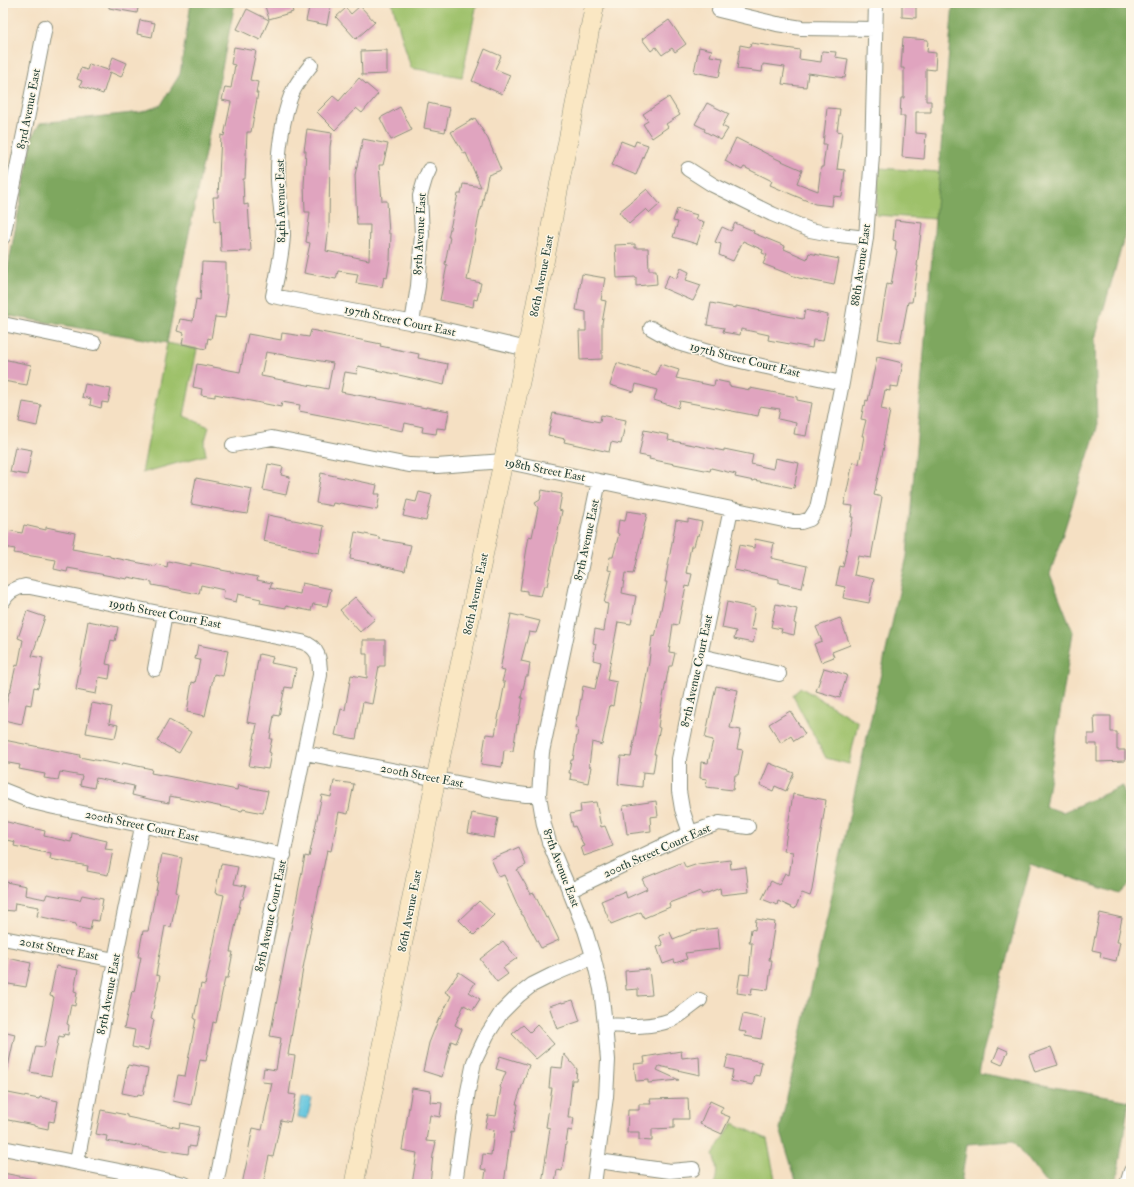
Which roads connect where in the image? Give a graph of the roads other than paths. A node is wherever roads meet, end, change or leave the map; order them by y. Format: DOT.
graph roads {
  1 [pos="595,3"];
  2 [pos="876,3"];
  3 [pos="719,10"];
  4 [pos="45,27"];
  5 [pos="875,29"];
  6 [pos="311,64"];
  7 [pos="688,169"];
  8 [pos="429,170"];
  9 [pos="3,237"];
  10 [pos="866,238"];
  11 [pos="273,296"];
  12 [pos="412,323"];
  13 [pos="3,324"];
  14 [pos="651,328"];
  15 [pos="94,343"];
  16 [pos="527,349"];
  17 [pos="842,382"];
  18 [pos="233,445"];
  19 [pos="504,461"];
  20 [pos="599,481"];
  21 [pos="731,508"];
  22 [pos="808,520"];
  23 [pos="3,601"];
  24 [pos="166,614"];
  25 [pos="314,648"];
  26 [pos="700,656"];
  27 [pos="155,669"];
  28 [pos="779,674"];
  29 [pos="305,753"];
  30 [pos="436,778"];
  31 [pos="3,790"];
  32 [pos="539,795"];
  33 [pos="142,827"];
  34 [pos="748,827"];
  35 [pos="690,833"];
  36 [pos="284,855"];
  37 [pos="569,891"];
  38 [pos="3,938"];
  39 [pos="593,956"];
  40 [pos="115,960"];
  41 [pos="700,1000"];
  42 [pos="605,1025"];
  43 [pos="3,1148"];
  44 [pos="598,1161"];
  45 [pos="77,1162"];
  46 [pos="693,1169"];
  47 [pos="1131,1171"];
  48 [pos="185,1184"];
  49 [pos="216,1184"];
  50 [pos="354,1184"];
  51 [pos="455,1184"];
  52 [pos="594,1184"];
  53 [pos="1127,1184"];
  1 -- 16 [label="street, 86th Avenue East"];
  2 -- 5 [label="street, 88th Avenue East"];
  3 -- 5 [label="street"];
  4 -- 9 [label="street, 83rd Avenue East"];
  5 -- 10 [label="street, 88th Avenue East"];
  6 -- 11 [label="street, 84th Avenue East"];
  7 -- 10 [label="street"];
  8 -- 12 [label="street, 85th Avenue East"];
  10 -- 17 [label="street, 88th Avenue East"];
  11 -- 12 [label="street, 197th Street Court East"];
  12 -- 16 [label="street, 197th Street Court East"];
  13 -- 15 [label="street"];
  14 -- 17 [label="street, 197th Street Court East"];
  16 -- 19 [label="street, 86th Avenue East"];
  17 -- 22 [label="street, 88th Avenue East"];
  18 -- 19 [label="street, 198th Street East"];
  19 -- 20 [label="street, 198th Street East"];
  19 -- 30 [label="street, 86th Avenue East"];
  20 -- 21 [label="street, 198th Street East"];
  20 -- 32 [label="street, 87th Avenue East"];
  21 -- 22 [label="street, 198th Street East"];
  21 -- 26 [label="street, 87th Avenue Court East"];
  23 -- 24 [label="street, 199th Street Court East"];
  24 -- 25 [label="street, 199th Street Court East"];
  24 -- 27 [label="street"];
  25 -- 29 [label="street, 85th Avenue Court East"];
  26 -- 28 [label="street"];
  26 -- 35 [label="street, 87th Avenue Court East"];
  29 -- 30 [label="street, 200th Street East"];
  29 -- 36 [label="street, 85th Avenue Court East"];
  30 -- 32 [label="street, 200th Street East"];
  30 -- 50 [label="street, 86th Avenue East"];
  31 -- 33 [label="street, 200th Street Court East"];
  32 -- 37 [label="street, 87th Avenue East"];
  33 -- 36 [label="street, 200th Street Court East"];
  33 -- 40 [label="street, 85th Avenue East"];
  34 -- 35 [label="street, 200th Street Court East"];
  35 -- 37 [label="street, 200th Street Court East"];
  36 -- 49 [label="street, 85th Avenue Court East"];
  37 -- 39 [label="street, 87th Avenue East"];
  38 -- 40 [label="street, 201st Street East"];
  39 -- 42 [label="street, 87th Avenue East"];
  39 -- 51 [label="street"];
  40 -- 45 [label="street, 85th Avenue East"];
  41 -- 42 [label="street"];
  42 -- 44 [label="street, 87th Avenue East"];
  43 -- 45 [label="street"];
  44 -- 46 [label="street"];
  44 -- 52 [label="street, 87th Avenue East"];
  45 -- 48 [label="street"];
  47 -- 53 [label="street"];
}
